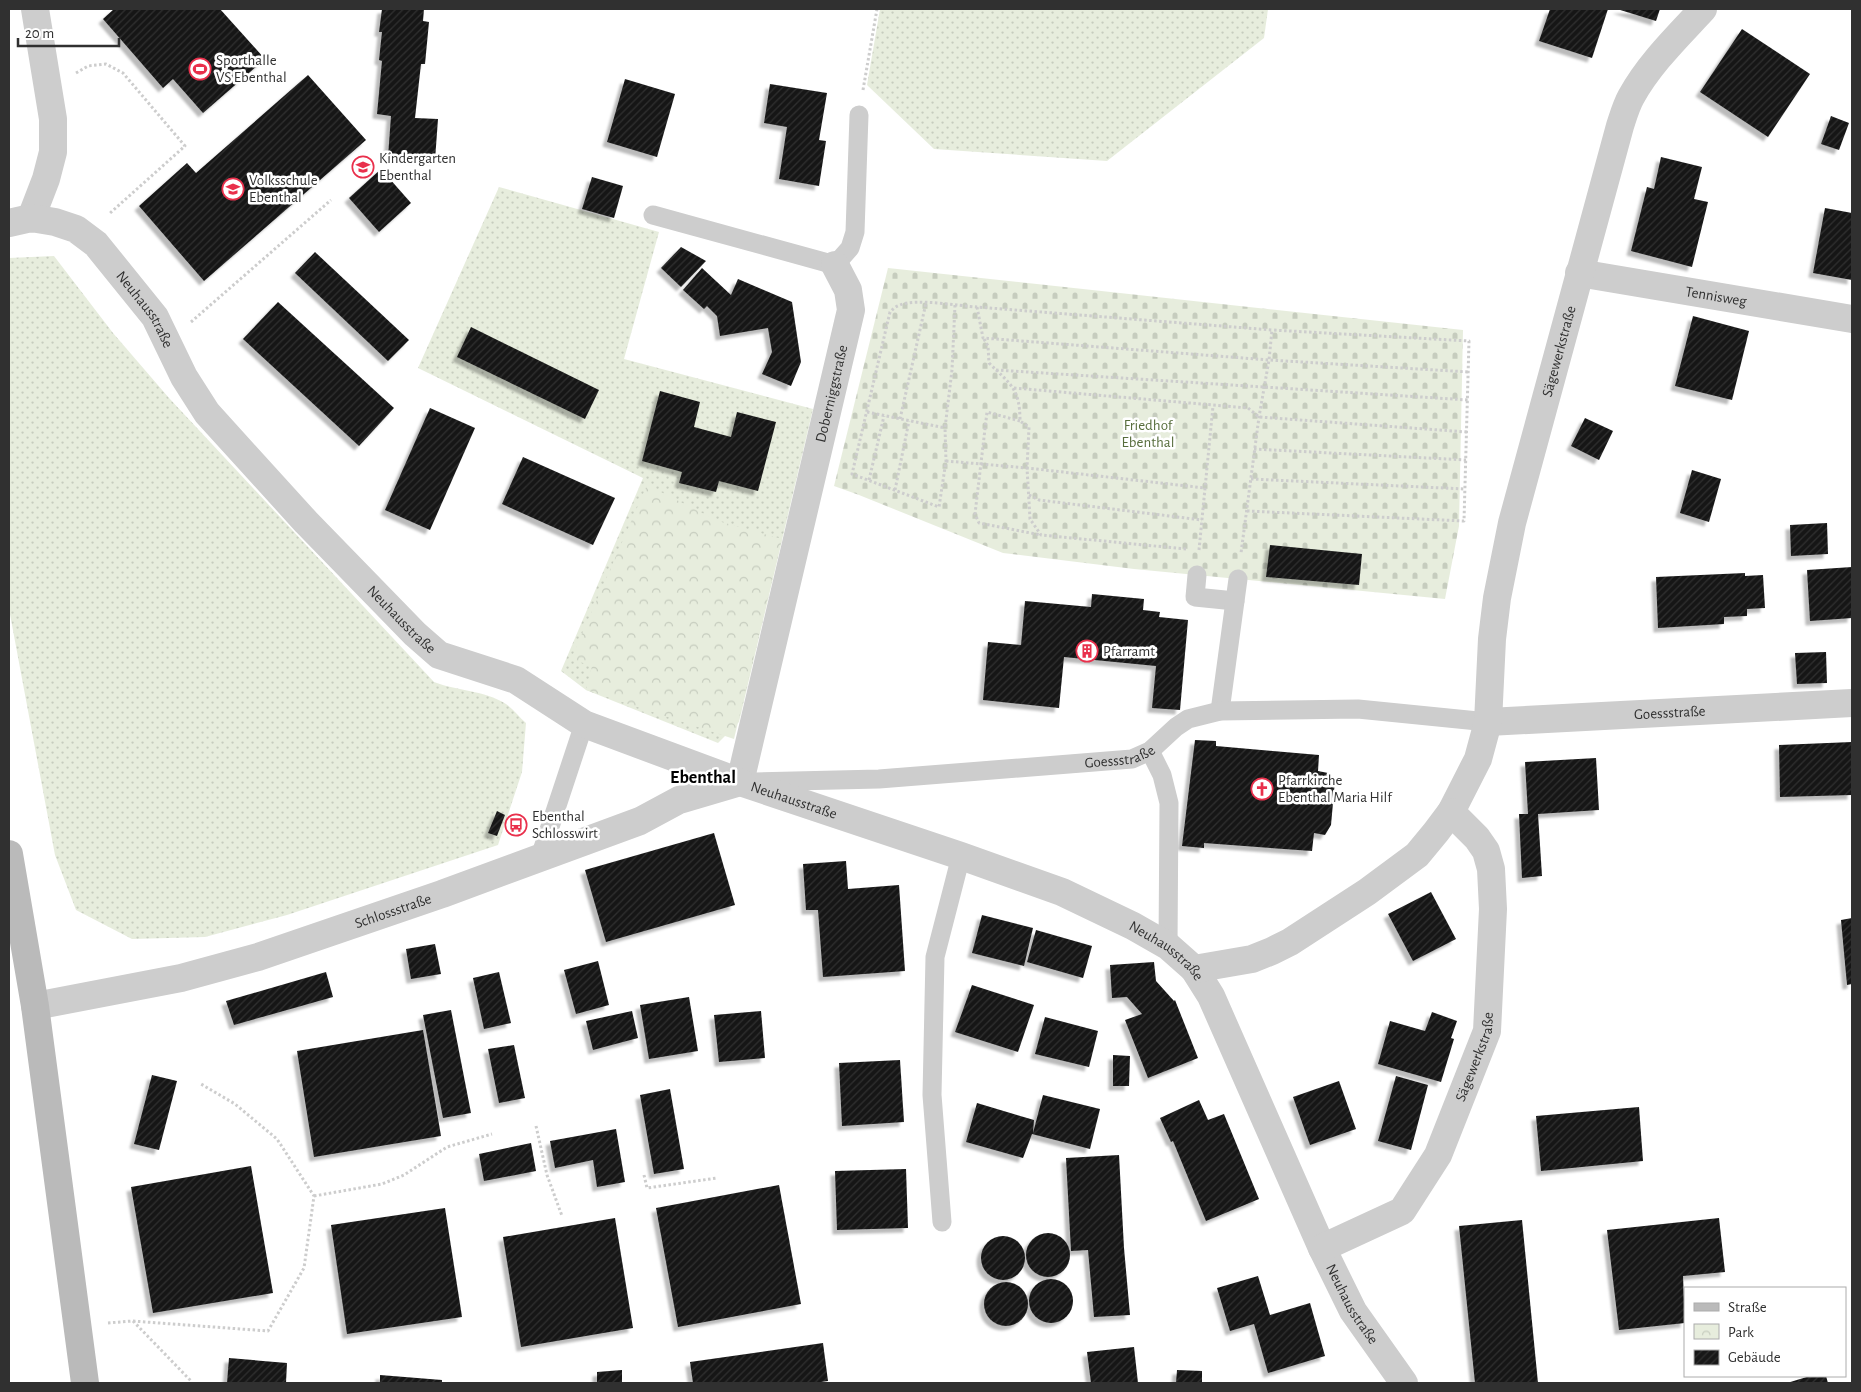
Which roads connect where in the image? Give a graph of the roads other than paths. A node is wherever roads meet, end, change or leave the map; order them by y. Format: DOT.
graph roads {
  1 [pos="35,9"];
  2 [pos="1703,9"];
  3 [pos="859,115"];
  4 [pos="653,215"];
  5 [pos="20,220"];
  6 [pos="835,264"];
  7 [pos="1579,273"];
  8 [pos="1852,319"];
  9 [pos="1197,575"];
  10 [pos="1238,579"];
  11 [pos="1235,601"];
  12 [pos="1852,703"];
  13 [pos="1220,711"];
  14 [pos="1488,722"];
  15 [pos="584,724"];
  16 [pos="1150,751"];
  17 [pos="740,782"];
  18 [pos="1452,812"];
  19 [pos="9,854"];
  20 [pos="961,856"];
  21 [pos="540,857"];
  22 [pos="1168,946"];
  23 [pos="1194,969"];
  24 [pos="35,1006"];
  25 [pos="942,1222"];
  26 [pos="1322,1248"];
  27 [pos="85,1383"];
  28 [pos="1404,1383"];
  1 -- 5 [label="street, Neuhausstraße"];
  2 -- 7 [label="street, Sägewerkstraße"];
  3 -- 6 [label="lane"];
  4 -- 6 [label="lane"];
  5 -- 15 [label="street, Neuhausstraße"];
  6 -- 17 [label="street, Doberniggstraße"];
  7 -- 8 [label="street, Tennisweg"];
  7 -- 14 [label="street, Sägewerkstraße"];
  9 -- 11 [label="lane"];
  10 -- 11 [label="lane"];
  11 -- 13 [label="lane"];
  12 -- 14 [label="street, Goessstraße"];
  13 -- 14 [label="lane, Goessstraße"];
  13 -- 16 [label="lane, Goessstraße"];
  14 -- 18 [label="street"];
  15 -- 17 [label="street, Neuhausstraße"];
  15 -- 21 [label="lane"];
  16 -- 17 [label="lane, Goessstraße"];
  16 -- 22 [label="lane"];
  17 -- 20 [label="street, Neuhausstraße"];
  17 -- 21 [label="street, Schlossstraße"];
  18 -- 23 [label="street"];
  18 -- 26 [label="street, Sägewerkstraße"];
  19 -- 24 [label="main road"];
  20 -- 22 [label="street, Neuhausstraße"];
  20 -- 25 [label="lane"];
  21 -- 24 [label="street, Schlossstraße"];
  22 -- 23 [label="street, Neuhausstraße"];
  23 -- 26 [label="street, Neuhausstraße"];
  24 -- 27 [label="main road"];
  26 -- 28 [label="street, Neuhausstraße"];
}
